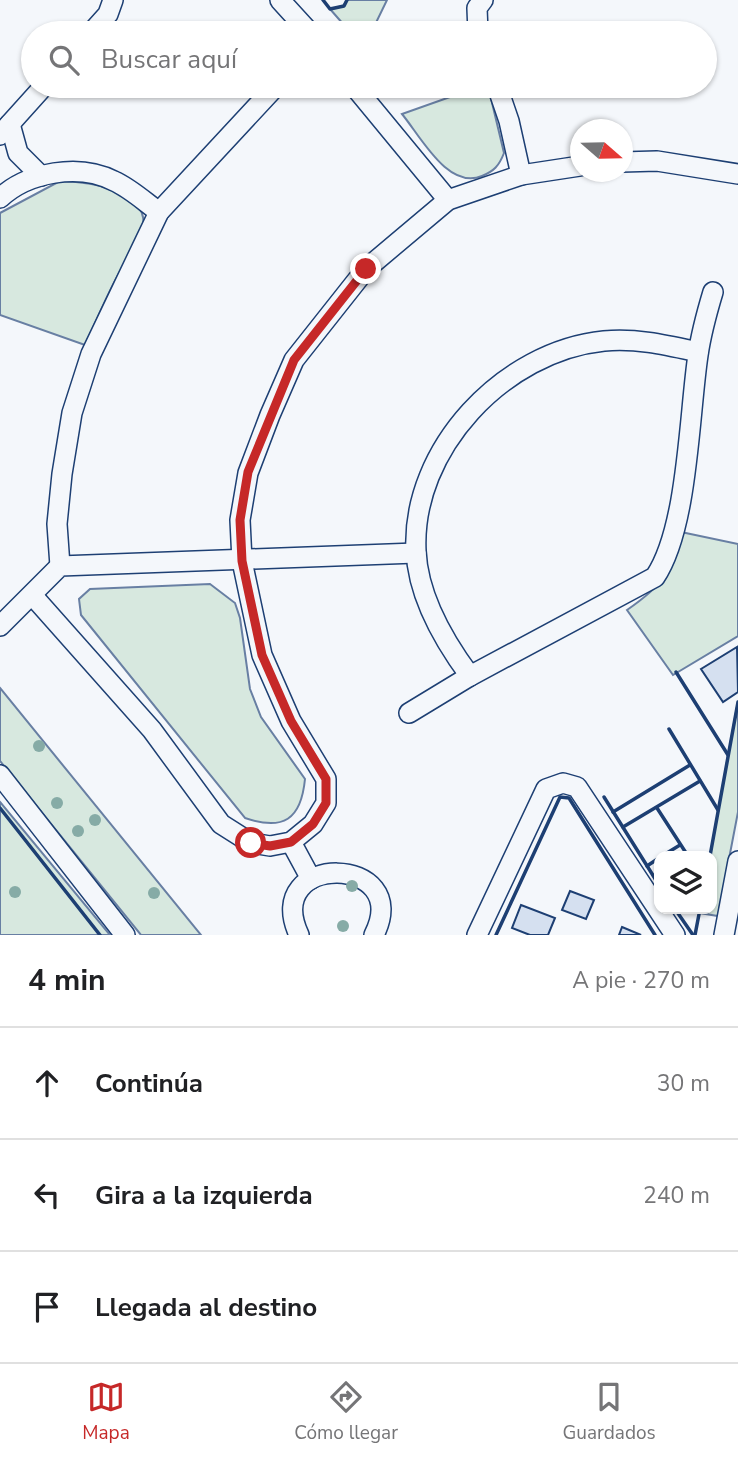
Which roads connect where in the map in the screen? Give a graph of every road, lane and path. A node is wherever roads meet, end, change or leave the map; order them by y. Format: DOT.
graph roads {
  1 [pos="113,0"];
  2 [pos="279,0"];
  3 [pos="483,0"];
  4 [pos="102,21"];
  5 [pos="299,21"];
  6 [pos="478,21"];
  7 [pos="33,98"];
  8 [pos="265,98"];
  9 [pos="364,98"];
  10 [pos="501,98"];
  11 [pos="5,130"];
  12 [pos="633,161"];
  13 [pos="570,168"];
  14 [pos="738,174"];
  15 [pos="522,175"];
  16 [pos="41,176"];
  17 [pos="4,188"];
  18 [pos="448,200"];
  19 [pos="159,212"];
  20 [pos="713,292"];
  21 [pos="698,352"];
  22 [pos="416,553"];
  23 [pos="242,561"];
  24 [pos="60,566"];
  25 [pos="33,596"];
  26 [pos="0,626"];
  27 [pos="470,676"];
  28 [pos="409,713"];
  29 [pos="2,781"];
  30 [pos="291,842"];
  31 [pos="738,861"];
  32 [pos="311,879"];
  33 [pos="125,935"];
  34 [pos="299,935"];
  35 [pos="373,935"];
  36 [pos="477,935"];
  37 [pos="675,935"];
  38 [pos="724,935"];
  1 -- 4 [label="street"];
  2 -- 5 [label="street"];
  3 -- 6 [label="street"];
  7 -- 11 [label="street"];
  8 -- 19 [label="street"];
  9 -- 18 [label="street"];
  10 -- 15 [label="street"];
  11 -- 16 [label="street"];
  12 -- 14 [label="street"];
  13 -- 15 [label="street"];
  15 -- 18 [label="street"];
  16 -- 17 [label="street"];
  16 -- 19 [label="street"];
  18 -- 23 [label="street"];
  19 -- 24 [label="street"];
  20 -- 21 [label="street"];
  21 -- 22 [label="street"];
  21 -- 27 [label="street"];
  22 -- 23 [label="street"];
  22 -- 27 [label="street"];
  23 -- 24 [label="street"];
  23 -- 30 [label="street"];
  24 -- 25 [label="street"];
  25 -- 26 [label="street"];
  25 -- 30 [label="street"];
  27 -- 28 [label="street"];
  29 -- 33 [label="street"];
  30 -- 32 [label="street"];
  31 -- 38 [label="street"];
  32 -- 34 [label="street"];
  32 -- 35 [label="street"];
  36 -- 37 [label="street"];
}
